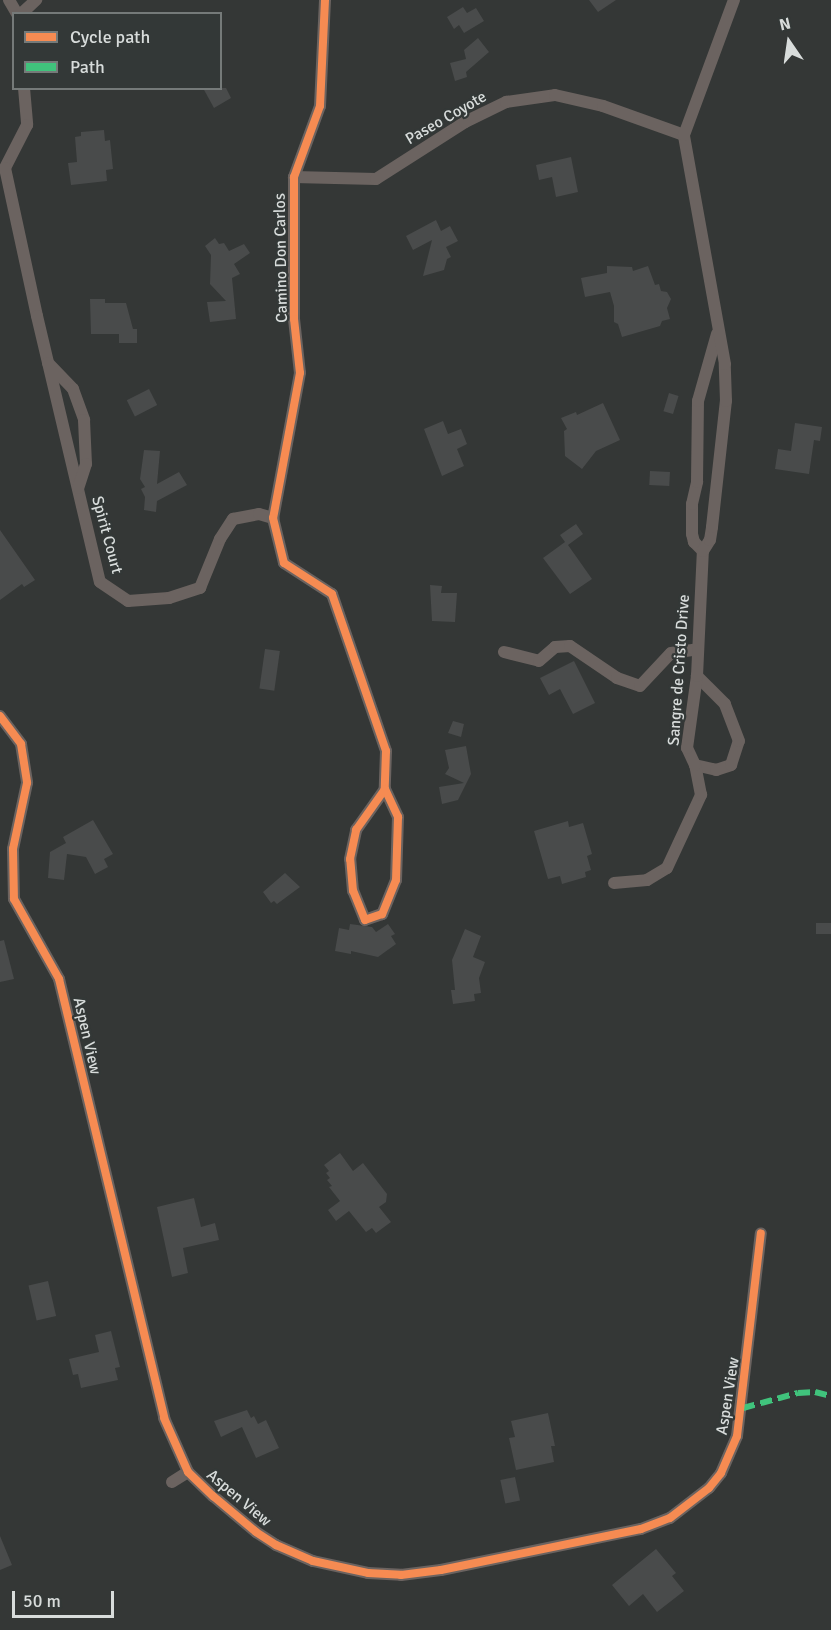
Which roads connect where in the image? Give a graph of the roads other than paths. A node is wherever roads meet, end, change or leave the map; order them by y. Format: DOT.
graph roads {
  1 [pos="36,0"];
  2 [pos="325,0"];
  3 [pos="734,0"];
  4 [pos="21,12"];
  5 [pos="24,90"];
  6 [pos="684,135"];
  7 [pos="294,177"];
  8 [pos="717,333"];
  9 [pos="48,362"];
  10 [pos="78,488"];
  11 [pos="273,518"];
  12 [pos="703,551"];
  13 [pos="698,649"];
  14 [pos="504,652"];
  15 [pos="697,676"];
  16 [pos="0,716"];
  17 [pos="695,765"];
  18 [pos="385,789"];
  19 [pos="614,883"];
  20 [pos="761,1233"];
  21 [pos="189,1472"];
  22 [pos="172,1482"];
  1 -- 4 [label="street"];
  2 -- 7 [label="street, Camino Don Carlos"];
  3 -- 6 [label="street, Sangre de Cristo Drive"];
  5 -- 9 [label="street, Spirit Court"];
  6 -- 7 [label="street, Paseo Coyote"];
  6 -- 8 [label="street, Sangre de Cristo Drive"];
  7 -- 11 [label="street, Camino Don Carlos"];
  8 -- 12 [label="street, Sangre de Cristo Drive"];
  8 -- 12 [label="street, Sangre de Cristo Drive"];
  9 -- 10 [label="street, Spirit Court"];
  9 -- 10 [label="street, Spirit Court"];
  10 -- 11 [label="street, Spirit Court"];
  11 -- 18 [label="street"];
  12 -- 13 [label="street, Sangre de Cristo Drive"];
  13 -- 14 [label="street"];
  13 -- 15 [label="street, Sangre de Cristo Drive"];
  15 -- 17 [label="street, Sangre de Cristo Drive"];
  15 -- 17 [label="street"];
  16 -- 21 [label="street, Aspen View"];
  17 -- 19 [label="street, Sangre de Cristo Drive"];
  18 -- 18 [label="street"];
  20 -- 21 [label="street, Aspen View"];
  21 -- 22 [label="street"];
}
